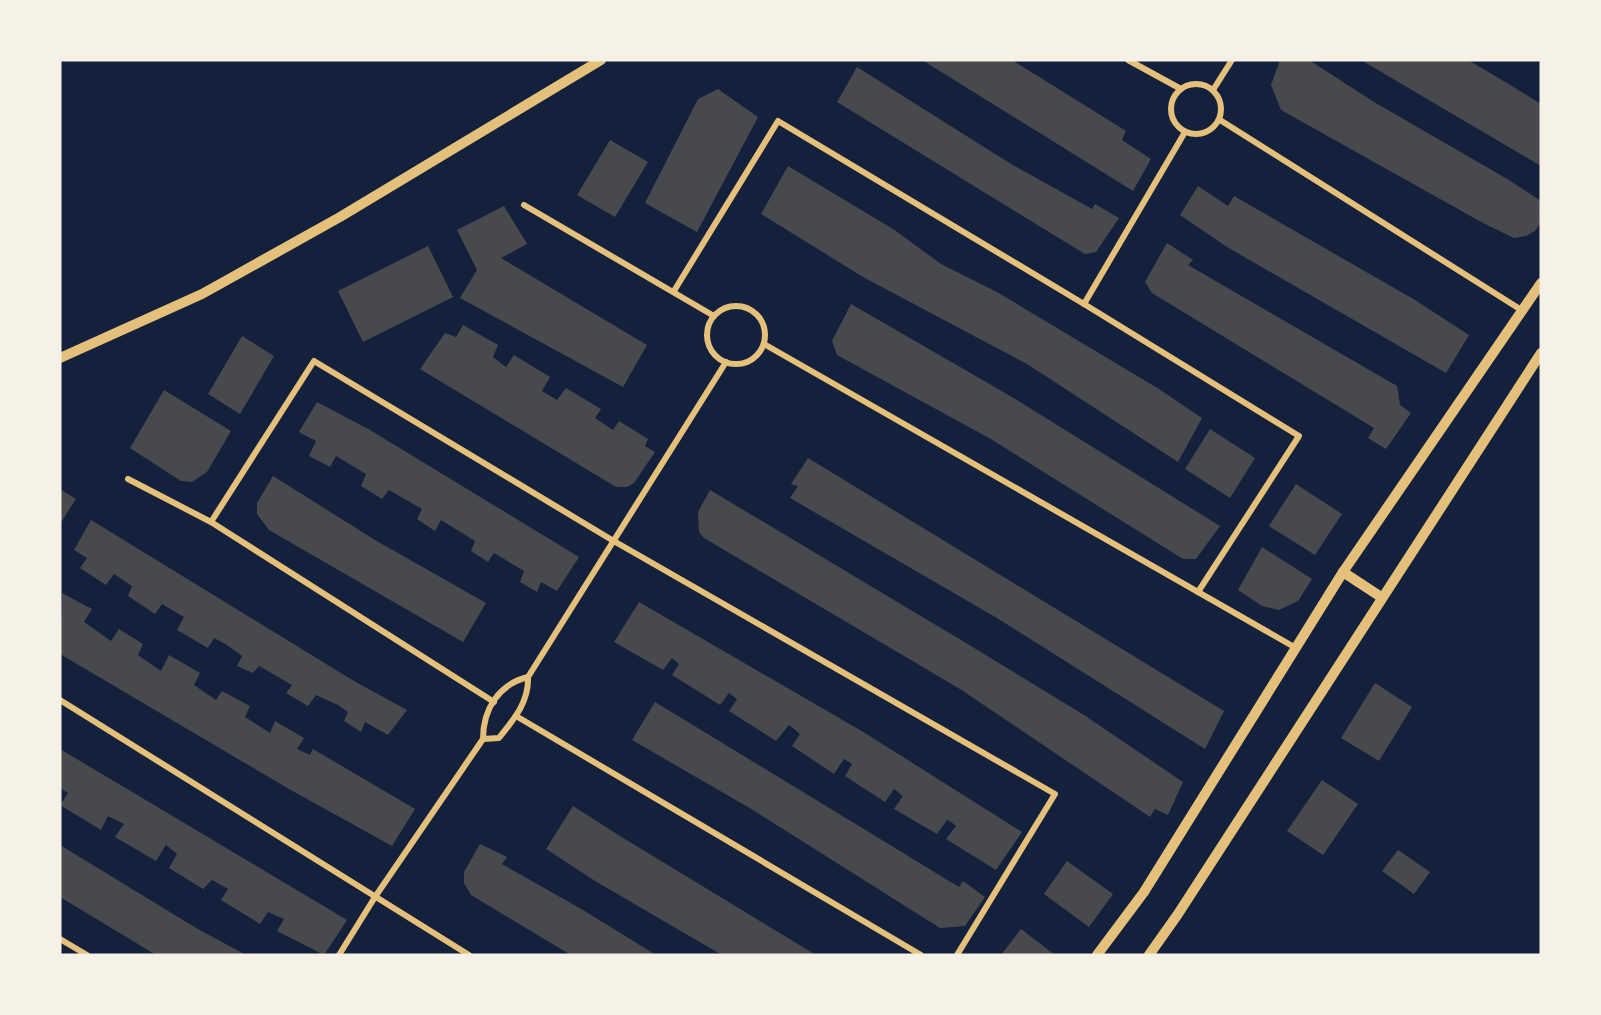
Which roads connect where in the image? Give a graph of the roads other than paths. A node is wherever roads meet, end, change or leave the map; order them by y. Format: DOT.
graph roads {
  1 [pos="601,60"];
  2 [pos="1128,60"];
  3 [pos="1232,60"];
  4 [pos="1180,89"];
  5 [pos="1213,90"];
  6 [pos="1220,120"];
  7 [pos="1185,132"];
  8 [pos="524,205"];
  9 [pos="1541,284"];
  10 [pos="674,291"];
  11 [pos="1084,303"];
  12 [pos="1523,311"];
  13 [pos="714,316"];
  14 [pos="764,344"];
  15 [pos="1541,353"];
  16 [pos="60,358"];
  17 [pos="726,362"];
  18 [pos="128,479"];
  19 [pos="211,522"];
  20 [pos="612,540"];
  21 [pos="1343,572"];
  22 [pos="1198,592"];
  23 [pos="1381,597"];
  24 [pos="1296,648"];
  25 [pos="528,677"];
  26 [pos="60,700"];
  27 [pos="494,702"];
  28 [pos="516,716"];
  29 [pos="483,739"];
  30 [pos="375,897"];
  31 [pos="60,939"];
  32 [pos="87,955"];
  33 [pos="339,955"];
  34 [pos="469,955"];
  35 [pos="921,955"];
  36 [pos="957,955"];
  37 [pos="1097,955"];
  38 [pos="1149,955"];
  1 -- 16 [label="street"];
  2 -- 4 [label="street"];
  3 -- 5 [label="street"];
  4 -- 5 [label="street"];
  4 -- 7 [label="street"];
  5 -- 6 [label="street"];
  6 -- 7 [label="street"];
  6 -- 12 [label="street"];
  7 -- 11 [label="street"];
  8 -- 10 [label="street"];
  9 -- 12 [label="street"];
  10 -- 11 [label="street"];
  10 -- 13 [label="street"];
  11 -- 22 [label="street"];
  12 -- 21 [label="street"];
  13 -- 14 [label="street"];
  13 -- 17 [label="street"];
  14 -- 17 [label="street"];
  14 -- 22 [label="street"];
  15 -- 23 [label="street"];
  17 -- 20 [label="street"];
  18 -- 19 [label="street"];
  19 -- 20 [label="street"];
  19 -- 27 [label="street"];
  20 -- 25 [label="street"];
  20 -- 36 [label="street"];
  21 -- 23 [label="street"];
  21 -- 24 [label="street"];
  22 -- 24 [label="street"];
  23 -- 38 [label="street"];
  24 -- 37 [label="street"];
  25 -- 27 [label="street"];
  25 -- 28 [label="street"];
  26 -- 30 [label="street"];
  27 -- 29 [label="street"];
  28 -- 29 [label="street"];
  28 -- 35 [label="street"];
  29 -- 30 [label="street"];
  30 -- 33 [label="street"];
  30 -- 34 [label="street"];
  31 -- 32 [label="street"];
}
